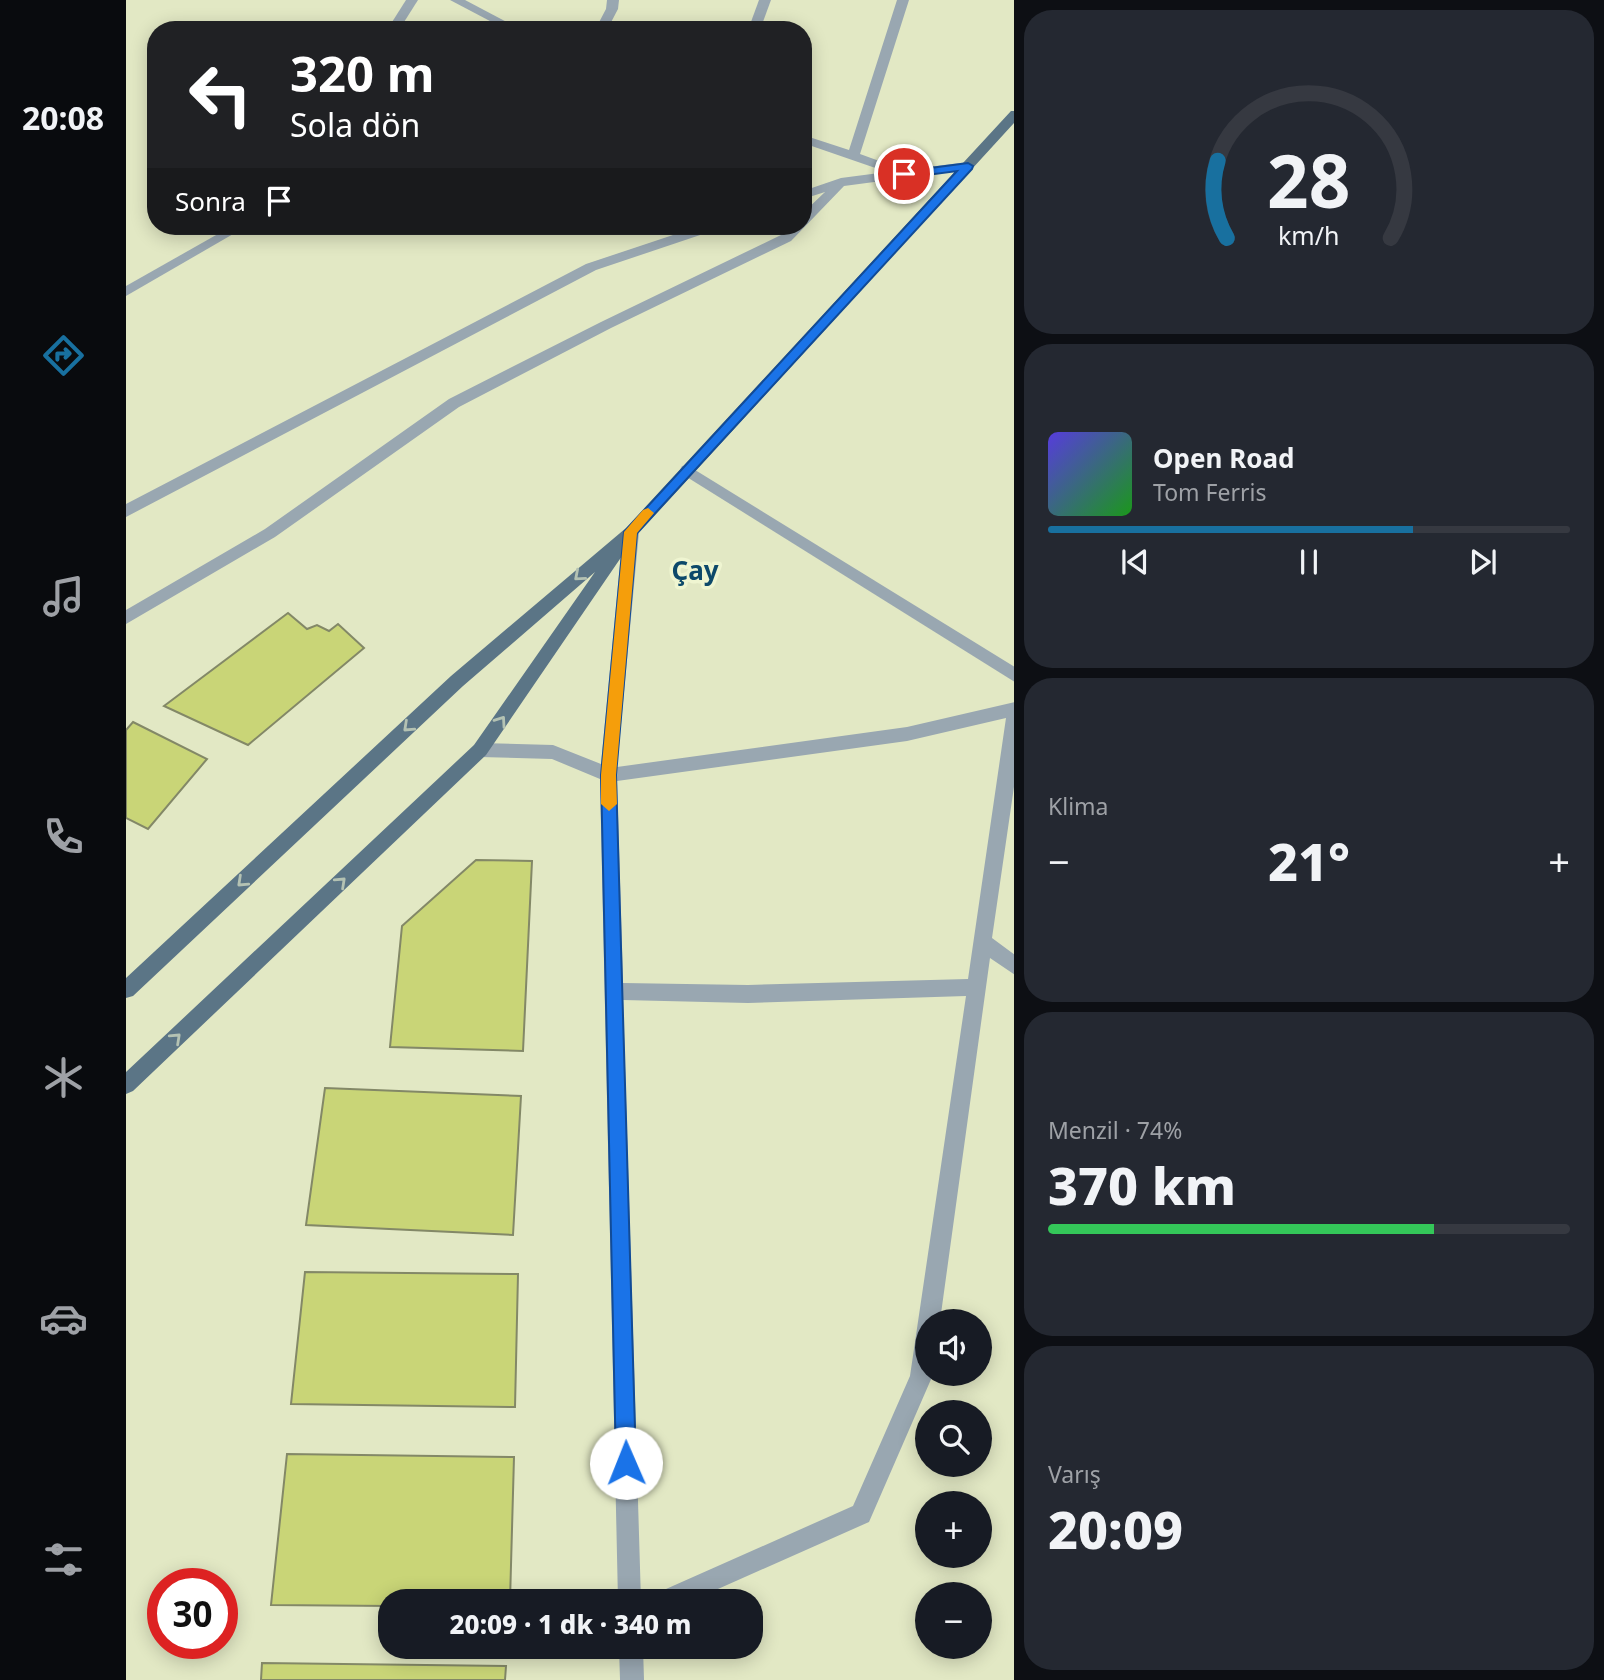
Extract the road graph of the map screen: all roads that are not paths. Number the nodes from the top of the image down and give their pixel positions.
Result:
1 (412, 0) edge
2 (456, 0) edge
3 (613, 0) edge
4 (765, 0) edge
5 (904, 0) edge
6 (399, 21) edge
7 (498, 21) edge
8 (606, 21) edge
9 (757, 21) edge
10 (1014, 114) edge
11 (812, 142) edge
12 (853, 156) junction
13 (968, 166) junction
14 (904, 174) junction
15 (841, 182) junction
16 (812, 192) edge
17 (812, 212) edge
18 (225, 235) edge
19 (686, 235) edge
20 (789, 235) edge
21 (126, 292) edge
22 (687, 470) junction
23 (126, 511) edge
24 (631, 532) junction
25 (126, 618) edge
26 (1014, 676) edge
27 (1014, 709) edge
28 (1014, 715) edge
29 (480, 750) junction
30 (608, 775) junction
31 (982, 941) junction
32 (1014, 967) edge
33 (976, 988) junction
34 (126, 990) edge
35 (614, 991) junction
36 (126, 1085) edge
37 (931, 1309) edge
38 (916, 1386) edge
39 (629, 1589) edge
40 (692, 1589) edge
41 (631, 1659) edge
42 (632, 1680) edge

1 - 6 street
2 - 7 street
3 - 8 street
4 - 9 street
5 - 12 street
10 - 13 main road
11 - 12 street
12 - 14 street
13 - 14 street
13 - 22 main road
14 - 15 street
15 - 16 street
15 - 17 street
18 - 21 street
19 - 23 street
20 - 25 street
22 - 24 main road
22 - 26 street
29 -> 24 main road
24 - 30 street
24 -> 34 main road
27 - 30 street
28 - 31 street
29 - 30 street
36 -> 29 main road
30 - 35 street
31 - 32 street
31 - 33 street
33 - 35 street
33 - 37 street
35 - 39 street
38 - 40 street
41 - 42 street

